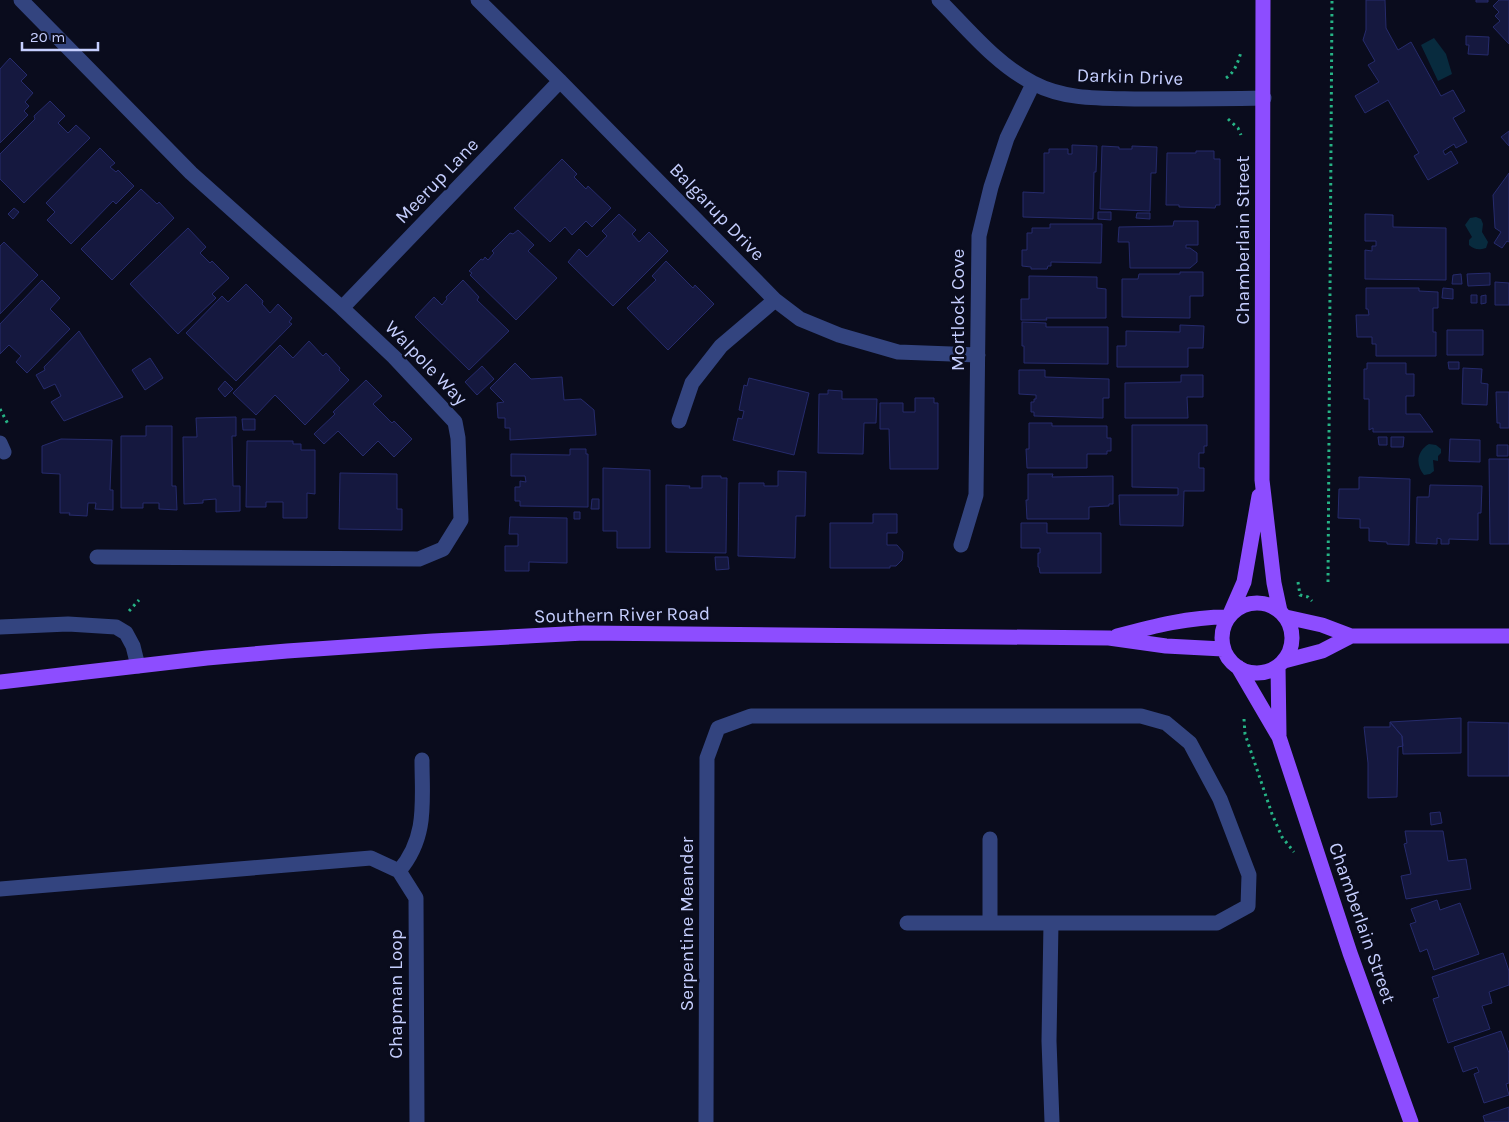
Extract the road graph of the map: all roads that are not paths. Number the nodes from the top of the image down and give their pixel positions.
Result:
1 (21, 0) edge
2 (478, 0) edge
3 (939, 0) edge
4 (1263, 0) edge
5 (560, 81) junction
6 (1034, 84) junction
7 (1264, 98) junction
8 (775, 300) junction
9 (342, 308) junction
10 (978, 355) junction
11 (679, 420) dead end
12 (1262, 480) junction
13 (961, 544) dead end
14 (97, 557) dead end
15 (1283, 614) junction
16 (1228, 616) junction
17 (0, 627) edge
18 (1351, 636) junction
19 (1509, 636) edge
20 (1109, 638) junction
21 (1223, 649) junction
22 (1281, 663) junction
23 (138, 666) junction
24 (1238, 667) junction
25 (0, 682) edge
26 (1279, 736) junction
27 (422, 760) dead end
28 (990, 839) dead end
29 (399, 871) junction
30 (0, 888) edge
31 (907, 923) dead end
32 (990, 923) junction
33 (1051, 923) junction
34 (417, 1122) edge
35 (706, 1122) edge
36 (1052, 1122) edge
37 (1411, 1122) edge

1 - 9 street, Walpole Way
2 - 5 street, Balgarup Drive
3 - 6 street, Darkin Drive
4 - 7 main road, Chamberlain Street
5 - 8 street, Balgarup Drive
5 - 9 street, Meerup Lane
6 - 7 street, Darkin Drive
6 - 10 street, Mortlock Cove
7 - 12 main road, Chamberlain Street
8 - 10 street, Balgarup Drive
8 - 11 street
9 - 14 street, Walpole Way
10 - 13 street, Mortlock Cove
12 - 15 main road, Chamberlain Street
12 - 16 main road, Chamberlain Street
15 - 16 main road
15 - 18 main road
15 - 22 main road
16 - 20 main road, Southern River Road
16 - 21 main road
17 - 23 street
18 - 19 main road
18 - 22 main road
20 - 21 main road, Southern River Road
20 - 23 main road, Southern River Road
21 - 24 main road
22 - 24 main road
22 - 26 main road, Chamberlain Street
23 - 25 main road, Southern River Road
24 - 26 main road, Chamberlain Street
26 - 37 main road, Chamberlain Street
27 - 29 street
28 - 32 street
29 - 30 street
29 - 34 street, Chapman Loop
31 - 32 street
32 - 33 street
33 - 35 street, Serpentine Meander
33 - 36 street

